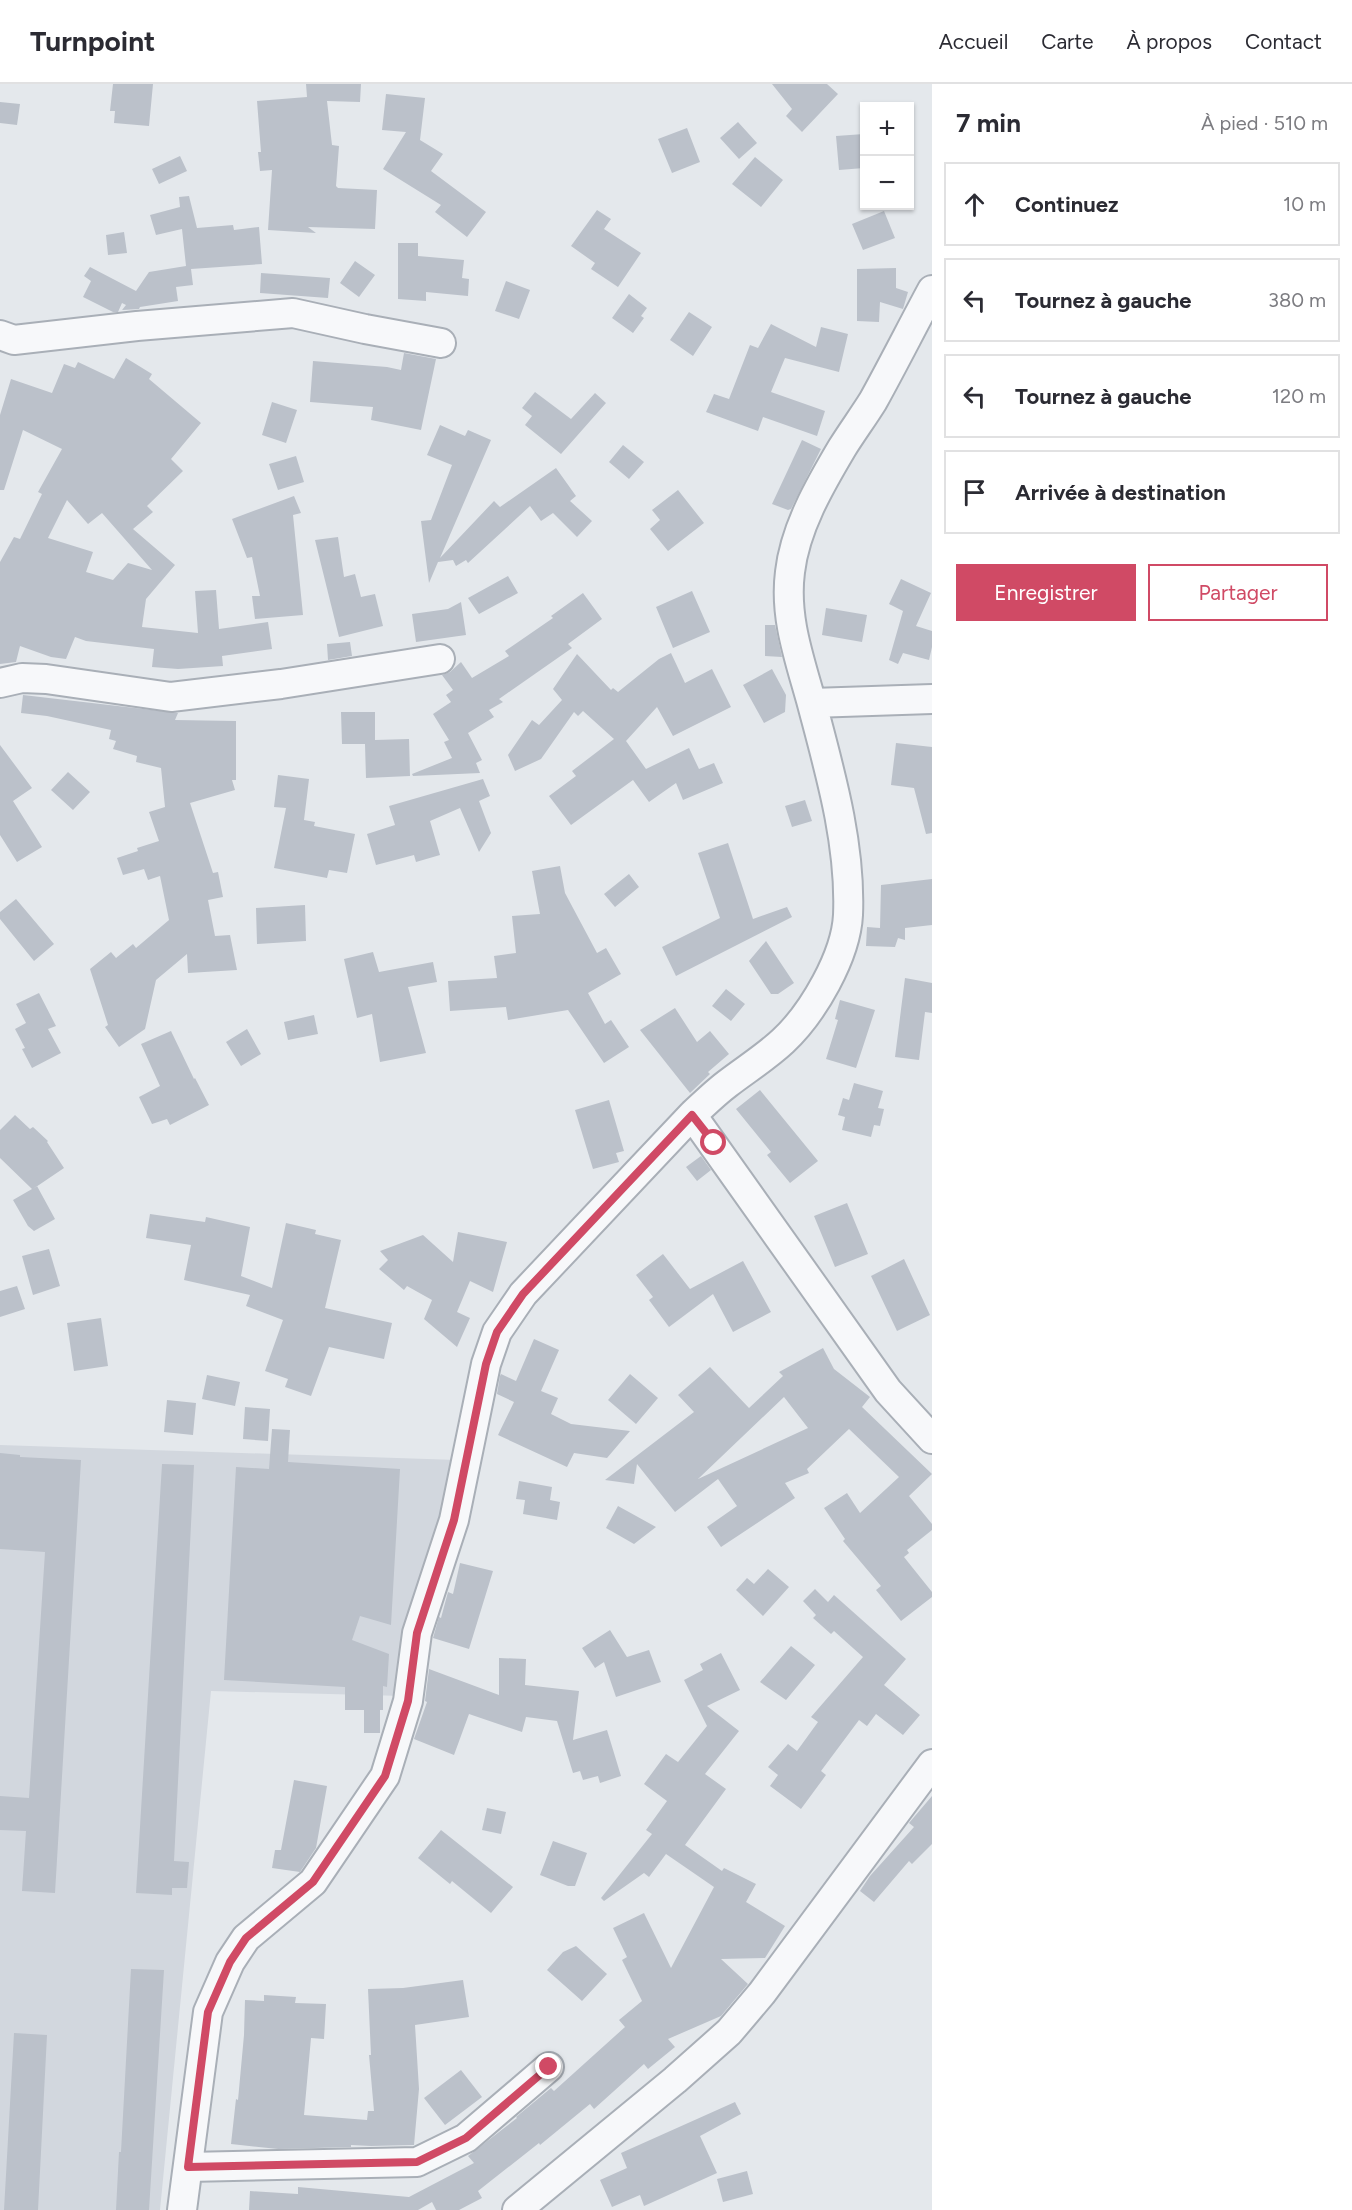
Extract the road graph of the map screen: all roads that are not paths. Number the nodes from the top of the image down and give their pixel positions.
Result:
1 (932, 290) edge
2 (0, 335) edge
3 (441, 343) dead end
4 (440, 659) dead end
5 (0, 683) edge
6 (932, 699) edge
7 (812, 703) junction
8 (692, 1115) junction
9 (932, 1438) edge
10 (932, 1764) edge
11 (549, 2067) dead end
12 (188, 2167) junction
13 (182, 2210) edge
14 (517, 2210) edge

1 - 7 street
2 - 3 street
4 - 5 street
6 - 7 street
7 - 8 street
8 - 9 street
8 - 12 street
10 - 14 street
11 - 12 street
12 - 13 street

